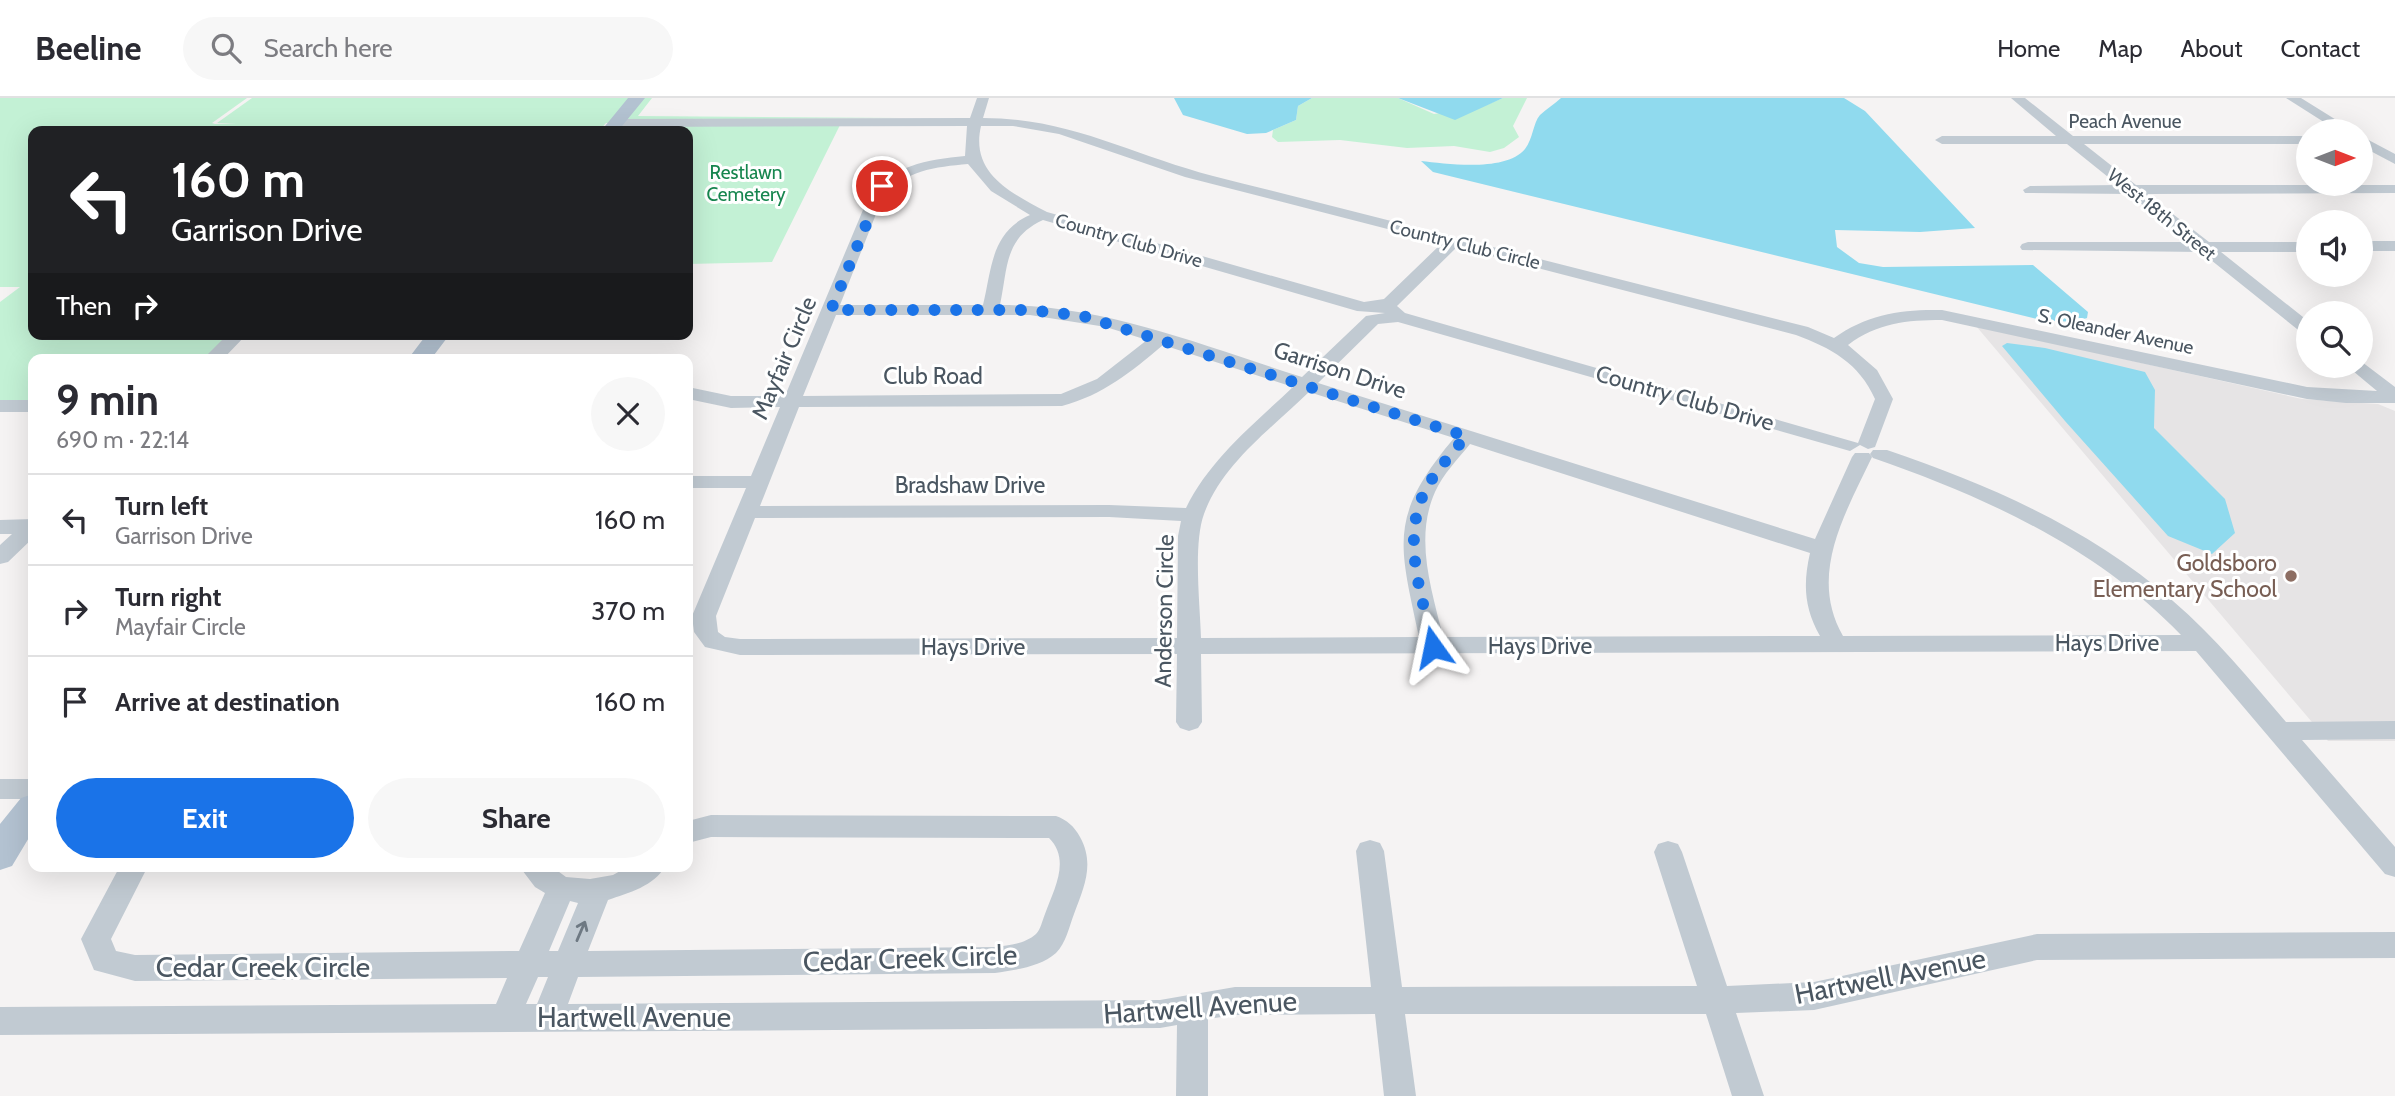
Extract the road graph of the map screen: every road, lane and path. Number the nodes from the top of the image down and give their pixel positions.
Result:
1 (637, 98) edge
2 (983, 98) edge
3 (2017, 98) edge
4 (2292, 98) edge
5 (2327, 119) edge
6 (976, 123) junction
7 (613, 126) edge
8 (693, 126) edge
9 (1942, 140) dead end
10 (2070, 140) junction
11 (2296, 140) edge
12 (2373, 147) edge
13 (974, 159) junction
14 (2395, 160) edge
15 (2395, 189) edge
16 (2030, 190) dead end
17 (2132, 190) junction
18 (1042, 215) junction
19 (1454, 242) junction
20 (2373, 246) edge
21 (2395, 246) edge
22 (2028, 247) dead end
23 (2203, 247) junction
24 (2296, 247) edge
25 (2373, 250) edge
26 (2395, 262) edge
27 (831, 310) junction
28 (990, 310) junction
29 (1381, 312) junction
30 (2296, 320) edge
31 (1160, 338) junction
32 (232, 340) edge
33 (434, 340) edge
34 (1836, 345) junction
35 (217, 354) edge
36 (423, 354) edge
37 (2372, 378) edge
38 (1306, 385) junction
39 (693, 394) edge
40 (2395, 396) edge
41 (793, 401) junction
42 (28, 406) edge
43 (0, 407) edge
44 (1466, 436) junction
45 (1865, 450) junction
46 (693, 482) edge
47 (759, 482) junction
48 (747, 512) junction
49 (1193, 515) junction
50 (0, 527) edge
51 (28, 527) edge
52 (28, 532) edge
53 (1822, 549) junction
54 (0, 557) edge
55 (710, 639) joint
56 (2203, 643) junction
57 (1837, 645) junction
58 (1188, 647) junction
59 (1433, 647) junction
60 (1189, 722) dead end
61 (2279, 730) junction
62 (2395, 730) edge
63 (0, 789) edge
64 (28, 789) edge
65 (28, 813) edge
66 (693, 831) edge
67 (28, 842) edge
68 (2385, 842) edge
69 (1370, 851) dead end
70 (1668, 852) dead end
71 (0, 856) edge
72 (0, 866) edge
73 (2395, 866) edge
74 (131, 872) edge
75 (538, 872) edge
76 (644, 872) edge
77 (561, 889) junction
78 (598, 889) junction
79 (2395, 945) edge
80 (528, 963) junction
81 (567, 963) junction
82 (1389, 1000) junction
83 (1718, 1000) junction
84 (1193, 1008) junction
85 (547, 1017) junction
86 (505, 1018) junction
87 (0, 1021) edge
88 (1192, 1096) edge
89 (1400, 1096) edge
90 (1748, 1096) edge

1 - 7 main road
2 - 6 street
3 - 10 street, West 18th Street
4 - 5 street
6 - 8 street, Country Club Circle
6 - 13 street
6 - 19 street, Country Club Circle
9 - 10 street, Peach Avenue
10 - 11 street, Peach Avenue
10 - 17 street, West 18th Street
12 - 14 street
13 - 18 street, Country Club Drive
13 - 27 street, Mayfair Circle
15 - 17 street
16 - 17 street
17 - 23 street, West 18th Street
18 - 28 street
18 - 29 street, Country Club Drive
19 - 29 street, Anderson Circle
19 - 34 street, Country Club Circle
20 - 21 street
22 - 23 street
23 - 24 street
23 - 30 street, West 18th Street
25 - 26 street
27 - 28 street, Garrison Drive
27 - 41 street, Mayfair Circle
28 - 31 street, Garrison Drive
29 - 38 street, Anderson Circle
29 - 45 street, Country Club Drive
31 - 38 street, Garrison Drive
31 - 41 street, Club Road
32 - 35 street
33 - 36 main road
34 - 40 street, S. Oleander Avenue
34 - 45 street, Country Club Circle
37 - 40 street
38 - 44 street, Garrison Drive
38 - 49 street, Anderson Circle
39 - 41 street, Club Road
41 - 47 street, Mayfair Circle
42 - 43 street
44 - 53 street, Garrison Drive
44 - 59 street
45 - 53 street, Country Club Circle
45 - 56 street, Country Club Drive
46 - 47 street
47 - 48 street, Mayfair Circle
48 - 49 street, Bradshaw Drive
48 - 55 street, Mayfair Circle
49 - 58 street, Anderson Circle
50 - 51 street
52 - 54 street
53 - 57 street, Country Club Circle
55 - 58 street, Hays Drive
56 - 57 street, Hays Drive
56 - 61 street, Country Club Drive
57 - 59 street, Hays Drive
58 - 59 street, Hays Drive
58 - 60 street, Anderson Circle
61 - 62 street
61 - 68 street, Country Club Drive
63 - 64 street
65 - 71 main road
66 - 81 street, Cedar Creek Circle
67 - 72 main road
68 - 73 street, Country Club Drive
69 - 82 street
70 - 83 street
74 - 80 street, Cedar Creek Circle
75 - 77 street
76 - 78 street
77 - 78 street
77 - 80 street
81 -> 78 street
79 - 83 street, Hartwell Avenue
80 - 81 street, Cedar Creek Circle
80 - 86 street
81 - 85 street
82 - 83 street, Hartwell Avenue
82 - 84 street, Hartwell Avenue
82 - 89 street
83 - 90 street
84 - 85 street, Hartwell Avenue
84 - 88 street
85 - 86 street, Hartwell Avenue
86 - 87 street, Hartwell Avenue

